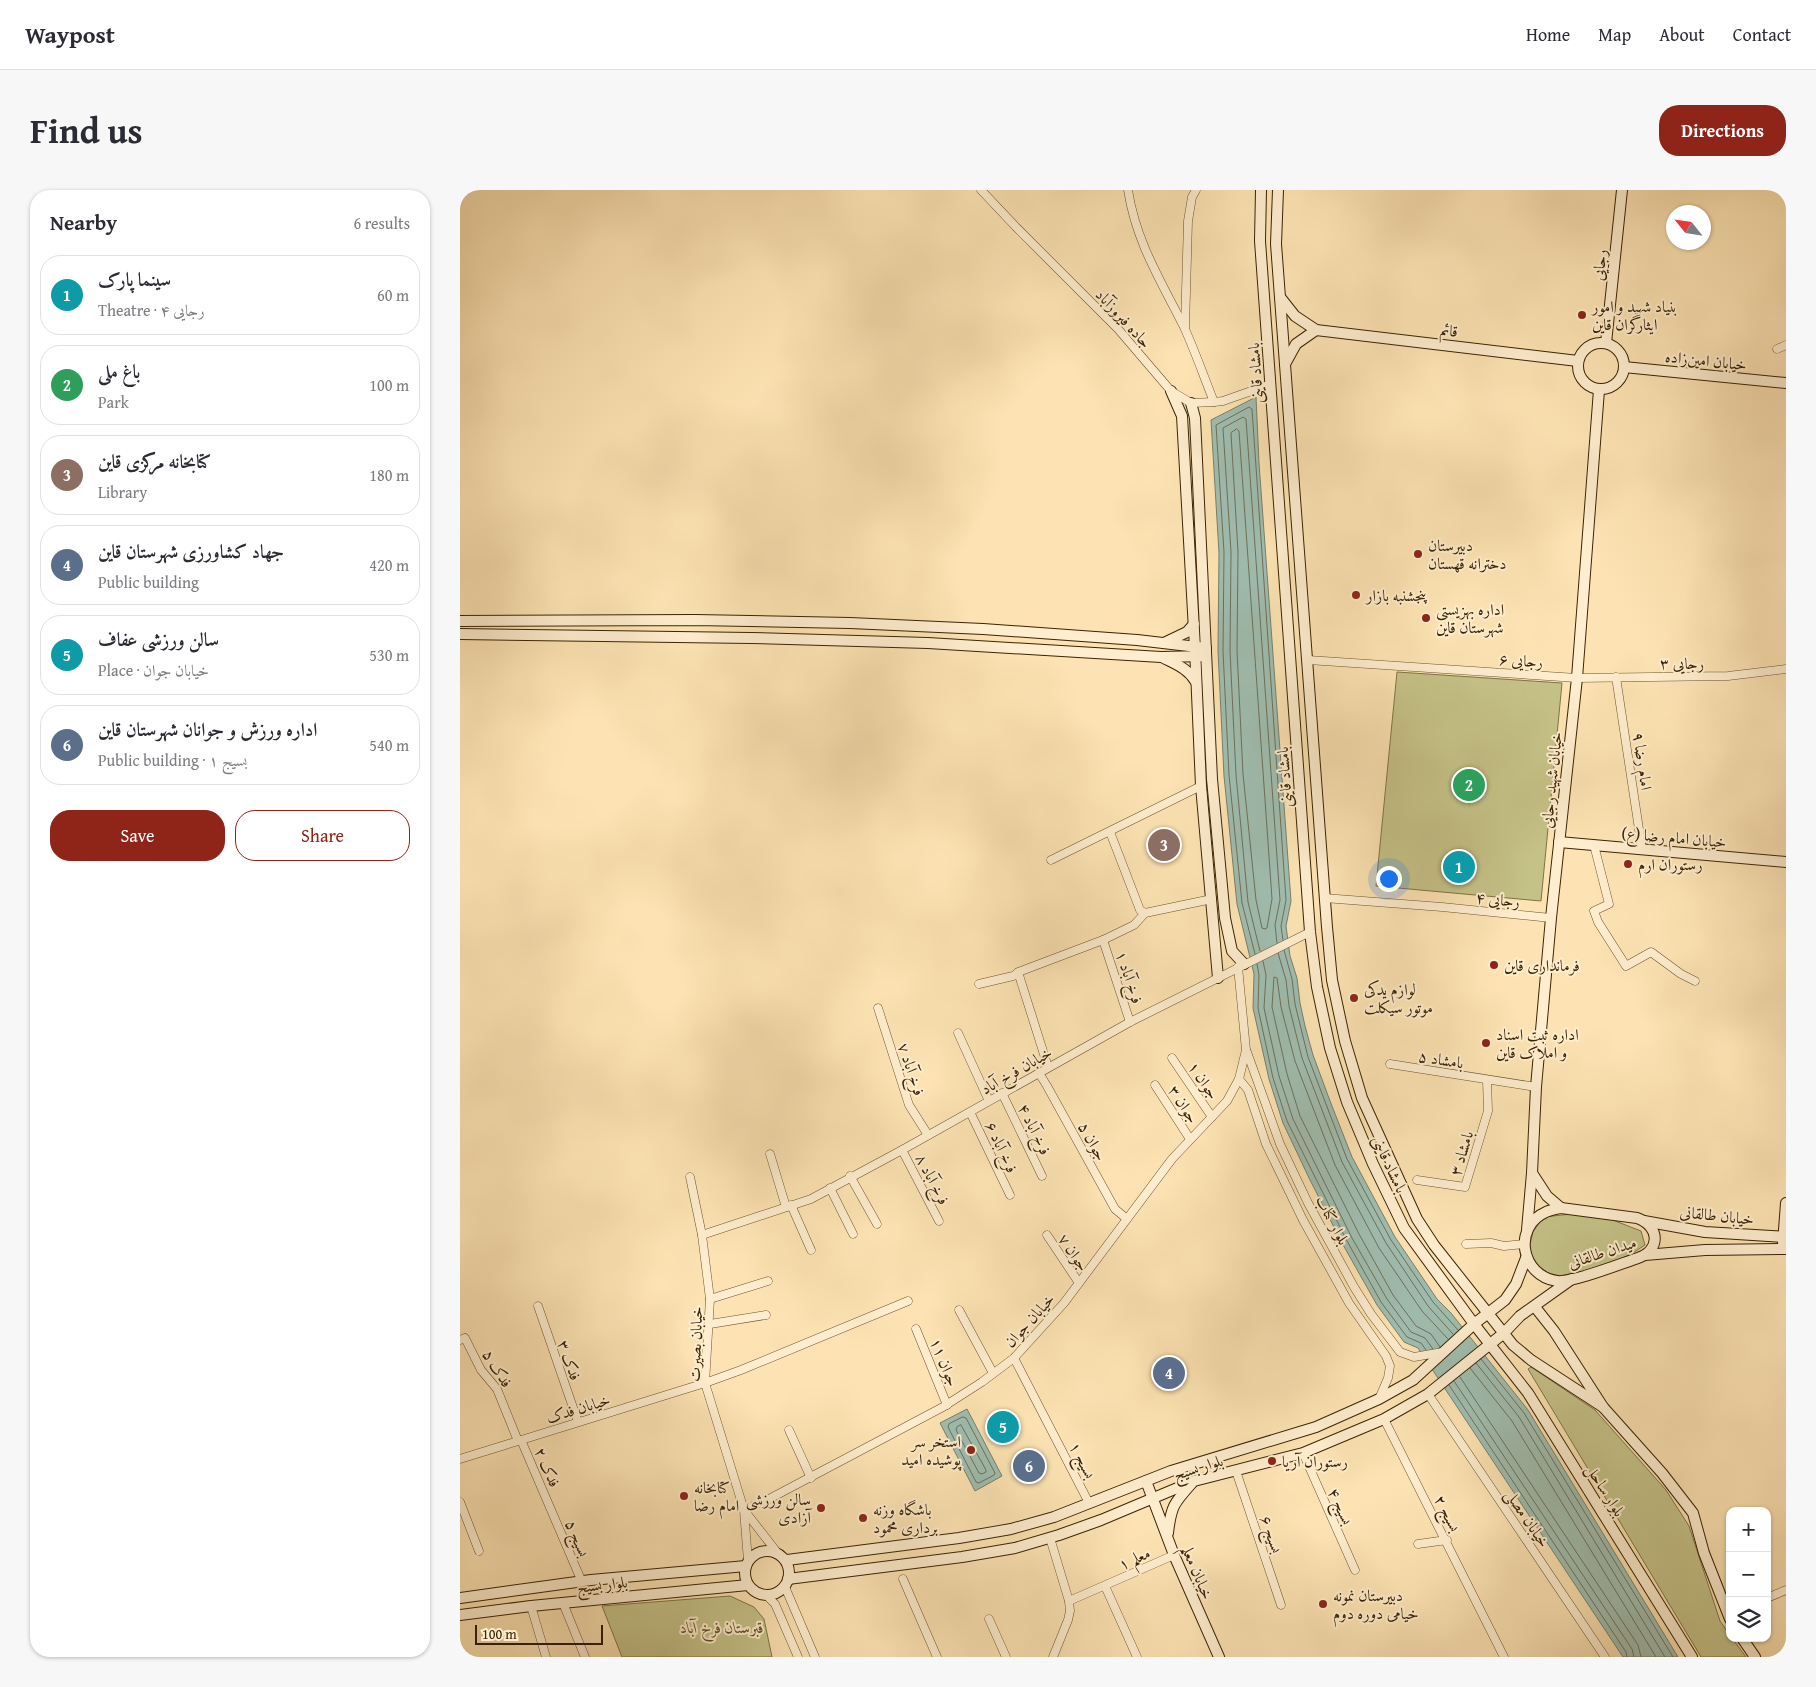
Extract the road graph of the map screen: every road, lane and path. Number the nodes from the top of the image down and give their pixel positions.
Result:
1 (981, 190) edge
2 (1128, 190) edge
3 (1196, 190) edge
4 (1261, 190) edge
5 (1278, 190) edge
6 (1622, 190) edge
7 (1280, 297) junction
8 (1184, 329) junction
9 (1316, 330) junction
10 (1606, 343) junction
11 (1786, 345) edge
12 (1777, 349) dead end
13 (1578, 361) junction
14 (1285, 364) junction
15 (1624, 367) junction
16 (1786, 383) edge
17 (1271, 384) junction
18 (1599, 390) junction
19 (1171, 391) junction
20 (1214, 402) junction
21 (1191, 403) junction
22 (1300, 566) junction
23 (1284, 568) junction
24 (460, 621) edge
25 (1194, 624) junction
26 (460, 634) edge
27 (1164, 643) junction
28 (1201, 652) junction
29 (1161, 657) junction
30 (1308, 660) junction
31 (1786, 670) edge
32 (1616, 677) junction
33 (1578, 678) junction
34 (1196, 683) junction
35 (1200, 786) junction
36 (1110, 832) junction
37 (1559, 842) junction
38 (1594, 845) junction
39 (1642, 849) junction
40 (1051, 860) dead end
41 (1786, 862) edge
42 (1324, 898) junction
43 (1212, 899) junction
44 (1145, 913) junction
45 (1551, 918) junction
46 (1310, 932) junction
47 (1104, 940) junction
48 (1241, 966) junction
49 (1018, 972) junction
50 (1218, 978) junction
51 (1695, 981) dead end
52 (979, 984) dead end
53 (878, 1008) dead end
54 (1130, 1022) junction
55 (958, 1033) dead end
56 (1246, 1050) junction
57 (1172, 1058) dead end
58 (1390, 1064) dead end
59 (1048, 1067) junction
60 (1039, 1073) junction
61 (1239, 1079) junction
62 (1487, 1080) junction
63 (1155, 1085) dead end
64 (1536, 1087) junction
65 (1002, 1094) junction
66 (989, 1101) junction
67 (970, 1112) junction
68 (1212, 1117) junction
69 (928, 1136) junction
70 (1190, 1139) junction
71 (902, 1150) junction
72 (770, 1154) dead end
73 (1532, 1173) junction
74 (850, 1176) junction
75 (1042, 1176) dead end
76 (690, 1177) dead end
77 (1417, 1180) dead end
78 (830, 1188) junction
79 (1010, 1195) dead end
80 (1786, 1203) edge
81 (789, 1206) junction
82 (1561, 1208) junction
83 (1127, 1219) junction
84 (1644, 1220) junction
85 (939, 1221) dead end
86 (877, 1224) dead end
87 (1527, 1230) junction
88 (853, 1234) dead end
89 (702, 1235) junction
90 (1047, 1236) dead end
91 (1784, 1237) edge
92 (1466, 1244) dead end
93 (1524, 1244) junction
94 (1434, 1245) junction
95 (1785, 1249) edge
96 (810, 1250) dead end
97 (1421, 1253) junction
98 (1645, 1256) junction
99 (1526, 1258) junction
100 (1572, 1279) junction
101 (768, 1281) dead end
102 (1079, 1283) junction
103 (710, 1298) junction
104 (908, 1301) dead end
105 (538, 1306) dead end
106 (1535, 1307) junction
107 (959, 1310) dead end
108 (1488, 1313) junction
109 (766, 1315) dead end
110 (710, 1324) junction
111 (1474, 1324) junction
112 (916, 1329) dead end
113 (1504, 1333) junction
114 (463, 1339) edge
115 (1490, 1343) junction
116 (1392, 1344) junction
117 (1382, 1350) junction
118 (1442, 1352) junction
119 (1014, 1358) junction
120 (993, 1373) junction
121 (705, 1383) junction
122 (1428, 1394) junction
123 (1379, 1399) junction
124 (947, 1405) junction
125 (1604, 1407) junction
126 (1384, 1419) junction
127 (578, 1422) junction
128 (789, 1430) dead end
129 (520, 1441) junction
130 (1303, 1452) junction
131 (460, 1459) edge
132 (1236, 1471) junction
133 (811, 1478) junction
134 (1146, 1481) junction
135 (1194, 1481) junction
136 (1152, 1498) junction
137 (460, 1502) edge
138 (1089, 1503) junction
139 (549, 1505) joint
140 (744, 1510) junction
141 (1167, 1537) junction
142 (1050, 1538) junction
143 (1447, 1540) junction
144 (1418, 1544) dead end
145 (479, 1551) dead end
146 (776, 1551) junction
147 (1174, 1555) junction
148 (787, 1560) junction
149 (747, 1564) junction
150 (1355, 1570) dead end
151 (903, 1579) dead end
152 (582, 1582) junction
153 (786, 1583) junction
154 (748, 1585) junction
155 (1105, 1586) junction
156 (1786, 1590) edge
157 (765, 1594) junction
158 (1769, 1597) edge
159 (460, 1598) edge
160 (1069, 1601) junction
161 (562, 1603) junction
162 (1281, 1605) dead end
163 (531, 1606) junction
164 (1726, 1608) edge
165 (460, 1615) edge
166 (989, 1619) dead end
167 (1745, 1642) edge
168 (546, 1657) edge
169 (585, 1657) edge
170 (798, 1657) edge
171 (815, 1657) edge
172 (937, 1657) edge
173 (1006, 1657) edge
174 (1053, 1657) edge
175 (1137, 1657) edge
176 (1219, 1657) edge
177 (1504, 1657) edge
178 (1605, 1657) edge
179 (1692, 1657) edge
180 (1755, 1657) edge

1 - 19 street, جاده فیروزآباد
2 - 8 street
3 - 8 street
4 - 17 main road, بامشاد قاینی
5 - 7 main road, بامشاد قاینی
6 - 10 main road, رجایی
7 - 9 main road, قائم
7 - 14 main road, بامشاد قاینی
8 - 20 street
9 - 13 main road, قائم
9 - 14 main road
10 - 13 main road
10 - 15 main road
11 - 12 street
13 - 18 main road
14 - 22 main road, بامشاد قاینی
15 - 16 main road, خیابان امین‌زاده
15 - 18 main road
17 - 20 street
17 - 23 main road, بامشاد قاینی
18 - 33 main road, خیابان شهید رجایی
19 - 21 street, جاده فیروزآباد
19 - 25 main road
20 - 21 street
21 - 28 main road
22 - 23 main road
22 - 30 main road, بامشاد قاینی
23 - 46 main road, بامشاد قاینی
24 - 27 main road
25 - 27 main road
25 - 28 main road
26 - 29 main road
27 - 28 main road
28 - 29 main road
28 - 34 main road
28 - 48 main road
29 - 34 main road
30 - 33 street, رجایی ۶
30 - 42 main road, بامشاد قاینی
31 - 32 street, رجایی ۳
32 - 33 street, رجایی ۳
32 - 39 street, امام رضا ۹
33 - 37 main road, خیابان شهید رجایی
34 - 35 main road
35 - 36 street
35 - 43 main road
36 - 40 street
36 - 44 street
37 - 38 main road, خیابان امام رضا (ع)
37 - 45 main road, خیابان شهید رجایی
38 - 39 main road, خیابان امام رضا (ع)
38 - 51 street
39 - 41 main road, خیابان امام رضا (ع)
42 - 45 street, رجایی ۴
42 - 94 main road, بامشاد قاینی
43 - 44 street
43 - 50 main road
44 - 47 street
45 - 64 main road, خیابان شهید رجایی
46 - 48 street, خیابان فرخ آباد
46 - 97 main road, بامشاد قاینی
47 - 49 street
47 - 54 street, فرخ آباد ۱
48 - 50 street, خیابان فرخ آباد
48 - 56 street
49 - 52 street
49 - 59 street
50 - 54 street, خیابان فرخ آباد
53 - 69 street, فرخ آباد ۷
54 - 59 street, خیابان فرخ آباد
55 - 66 street
56 - 61 street, خیابان جوان
56 - 116 street, بلوار کتاب
57 - 68 street, جوان ۱
58 - 62 street, بامشاد ۵
59 - 60 street, خیابان فرخ آباد
60 - 65 street, خیابان فرخ آباد
60 - 83 street, جوان ۵
61 - 68 street, خیابان جوان
61 - 117 street, بلوار کتاب
62 - 64 street, بامشاد ۵
62 - 77 street, بامشاد ۳
63 - 70 street, جوان ۳
64 - 73 main road, خیابان شهید رجایی
65 - 66 street, خیابان فرخ آباد
65 - 75 street, فرخ آباد ۴
66 - 67 street, خیابان فرخ آباد
67 - 69 street, خیابان فرخ آباد
67 - 79 street, فرخ آباد ۶
68 - 70 street, خیابان جوان
69 - 71 street, خیابان فرخ آباد
70 - 83 street, خیابان جوان
71 - 74 street, خیابان فرخ آباد
71 - 85 street, فرخ آباد ۸
72 - 81 street
73 - 82 main road
73 - 87 main road, خیابان شهید رجایی
74 - 78 street, خیابان فرخ آباد
74 - 86 street
76 - 89 street, خیابان بصیرت
78 - 81 street, خیابان فرخ آباد
78 - 88 street
80 - 91 main road
81 - 89 street, خیابان فرخ آباد
81 - 96 street
82 - 84 main road, میدان طالقانی
82 - 87 main road, میدان طالقانی
83 - 102 street, خیابان جوان
84 - 91 main road, خیابان طالقانی
84 - 98 main road, میدان طالقانی
87 - 93 main road
89 - 103 street, خیابان بصیرت
90 - 102 street, جوان ۷
91 - 95 main road
92 - 93 street
93 - 99 main road
94 - 97 main road
94 - 108 main road, بامشاد قاینی
95 - 98 main road, خیابان طالقانی
97 - 111 main road, بامشاد قاینی
98 - 100 main road, میدان طالقانی
99 - 100 main road, میدان طالقانی
99 - 108 main road, بلوار بسیج
100 - 106 main road, بلوار بسیج
101 - 103 street
102 - 119 street, خیابان جوان
103 - 110 street, خیابان بصیرت
104 - 121 street, خیابان فدک
105 - 127 street, فدک ۳
106 - 113 main road, بلوار بسیج
106 - 125 main road
107 - 120 street
108 - 111 main road, بلوار بسیج
108 - 113 main road, بامشاد قاینی
109 - 110 street
110 - 121 street, خیابان بصیرت
111 - 115 main road, بلوار ساحل
111 - 118 main road, بلوار بسیج
112 - 124 street, جوان ۱۱
113 - 115 main road, بلوار بسیج
113 - 125 main road
114 - 129 street, فدک ۵
115 - 122 main road, بلوار بسیج
115 - 179 main road, بلوار ساحل
116 - 117 street
116 - 118 street, بلوار کتاب
117 - 123 street, بلوار کتاب
118 - 123 main road, بلوار بسیج
119 - 120 street, خیابان جوان
119 - 138 street, بسیج ۱
120 - 124 street, خیابان جوان
121 - 127 street, خیابان فدک
121 - 140 street, خیابان بصیرت
122 - 126 main road, بلوار بسیج
122 - 178 street, خیابان مصلی
123 - 134 main road, بلوار بسیج
124 - 133 street, خیابان جوان
125 - 164 main road
126 - 130 main road, بلوار بسیج
126 - 143 street, بسیج ۲
127 - 129 street, خیابان فدک
128 - 133 street
129 - 131 street, خیابان فدک
129 - 139 street, فدک ۲
130 - 132 main road, بلوار بسیج
130 - 150 street, بسیج ۴
132 - 135 main road, بلوار بسیج
132 - 162 street, بسیج ۶
133 - 140 street, خیابان جوان
134 - 136 main road, خیابان معلم
134 - 138 main road, بلوار بسیج
135 - 136 main road, بلوار بسیج
135 - 141 main road
136 - 141 main road, خیابان معلم
136 - 142 main road, بلوار بسیج
137 - 145 street
138 - 148 main road, بلوار بسیج
139 - 152 street, بسیج ۵
140 - 146 street
140 - 149 street
141 - 147 main road, خیابان معلم
142 - 153 main road, بلوار بسیج
142 - 160 street
143 - 144 street
143 - 177 street, بسیج ۲
146 - 148 main road
146 - 149 main road
147 - 155 street, معلم ۱
147 - 176 main road, خیابان معلم
148 - 153 main road
149 - 152 main road, بلوار بسیج
149 - 154 main road
151 - 172 street
152 - 159 main road, بلوار بسیج
153 - 157 main road
153 - 171 street
154 - 157 main road
154 - 161 main road, بلوار بسیج
155 - 160 street, معلم ۱
155 - 175 street
156 - 158 street
157 - 170 street
160 - 174 street
161 - 163 main road, بلوار بسیج
161 - 169 street
163 - 165 main road, بلوار بسیج
163 - 168 street
166 - 173 street
167 - 180 main road

